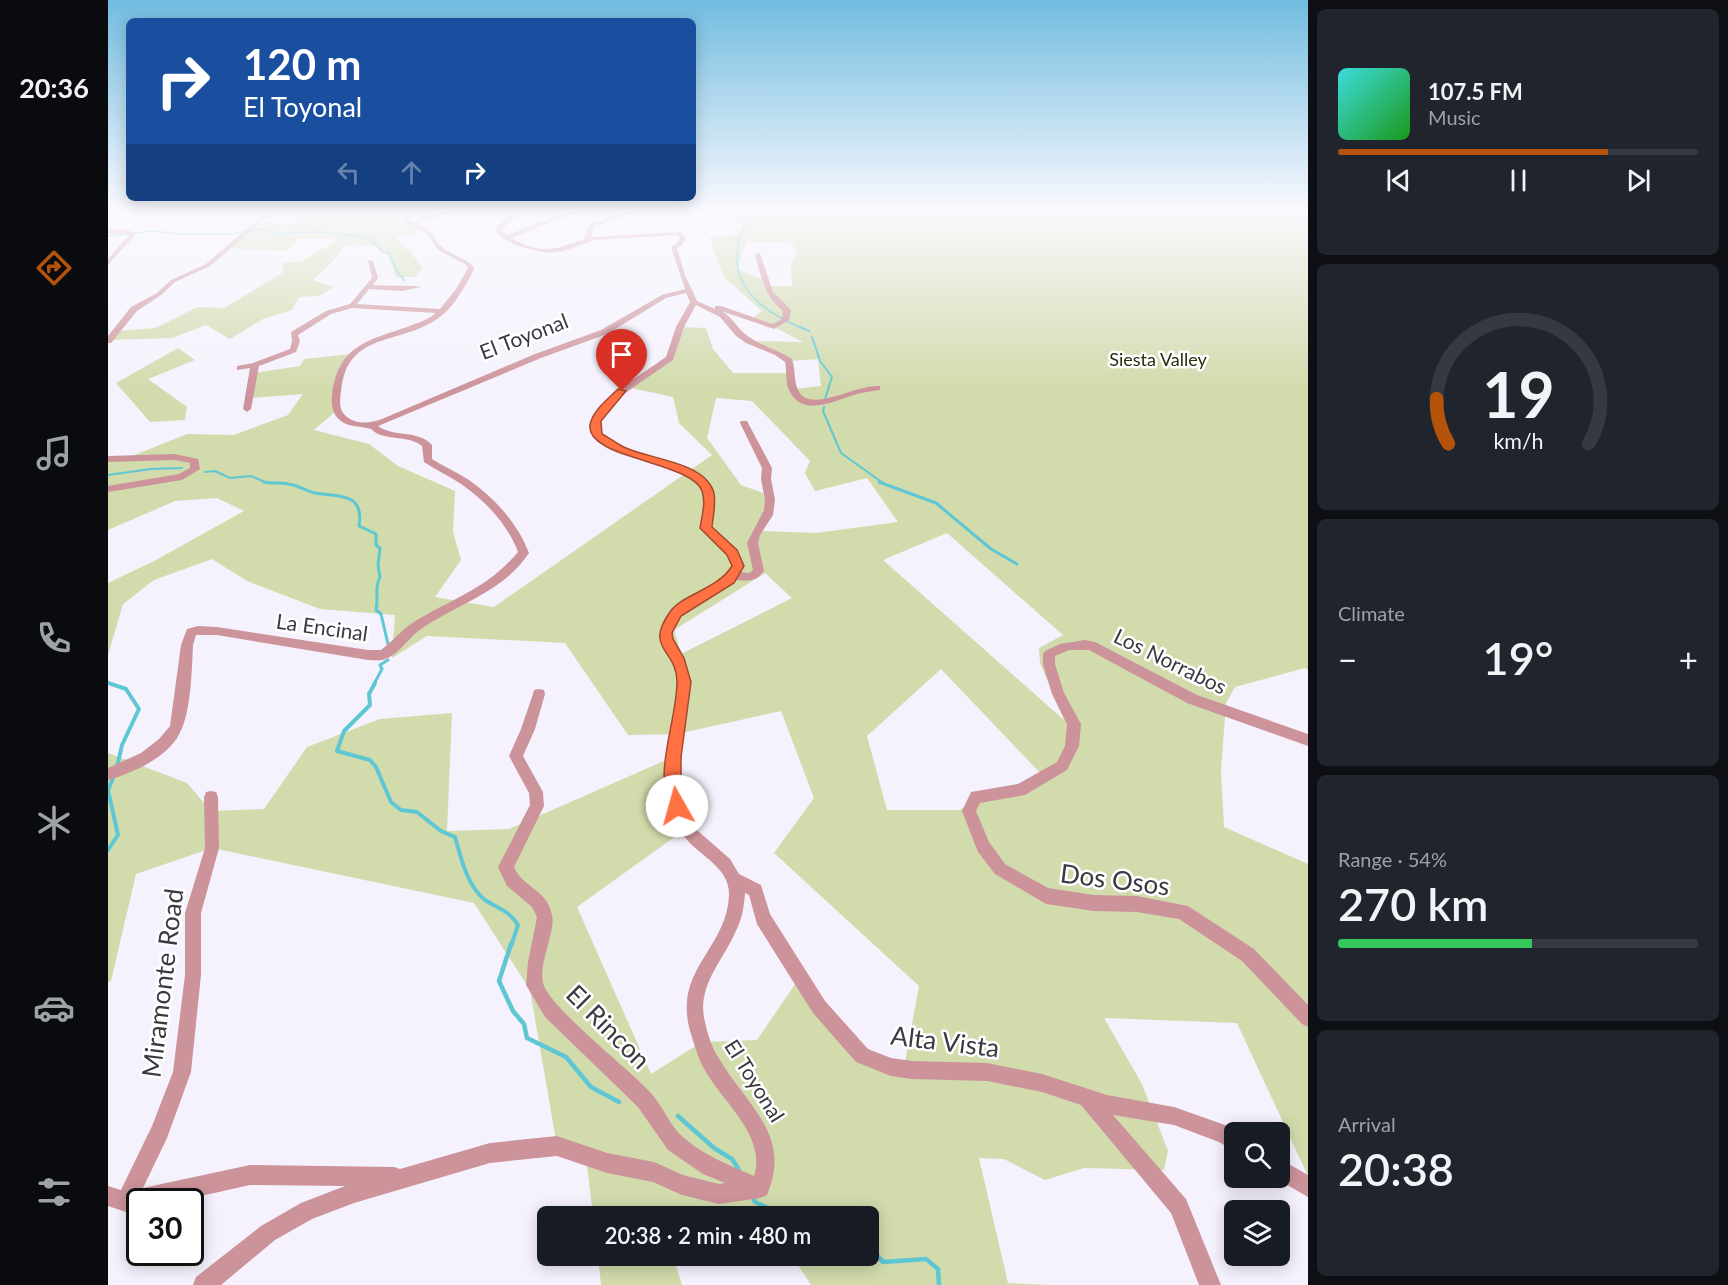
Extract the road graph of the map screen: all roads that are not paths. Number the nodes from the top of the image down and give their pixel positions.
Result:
1 (196, 269) edge
2 (372, 269) edge
3 (470, 269) edge
4 (680, 269) edge
5 (762, 269) edge
6 (368, 287) junction
7 (417, 287) dead end
8 (692, 296) junction
9 (352, 306) junction
10 (441, 311) junction
11 (108, 341) edge
12 (255, 365) junction
13 (240, 368) dead end
14 (877, 388) dead end
15 (247, 409) dead end
16 (744, 423) dead end
17 (371, 425) junction
18 (108, 459) edge
19 (108, 489) edge
20 (733, 576) junction
21 (1049, 654) joint
22 (539, 694) dead end
23 (1308, 740) edge
24 (108, 774) edge
25 (211, 798) dead end
26 (736, 880) junction
27 (1308, 1018) edge
28 (1087, 1098) junction
29 (1224, 1135) edge
30 (1290, 1175) edge
31 (404, 1177) junction
32 (1308, 1187) edge
33 (760, 1188) junction
34 (117, 1199) edge
35 (204, 1285) edge
36 (1210, 1285) edge

1 - 11 street
2 - 6 street
3 - 10 street
4 - 8 street
5 - 8 street
6 - 7 street
6 - 9 street
8 - 14 street
8 - 17 street, El Toyonal
8 - 20 street
9 - 10 street
9 - 12 street
10 - 17 street
12 - 13 street
12 - 15 street
16 - 20 street
17 - 24 street, La Encinal
18 - 19 street
20 - 26 street
21 - 23 street, Los Norrabos
21 - 27 street, Dos Osos
22 - 33 street, El Rincon
25 - 34 street, Miramonte Road
26 - 28 street, Alta Vista
26 - 33 street, El Toyonal
28 - 29 street, Alta Vista
28 - 36 street
30 - 32 street
31 - 33 street
31 - 34 street
31 - 35 street

